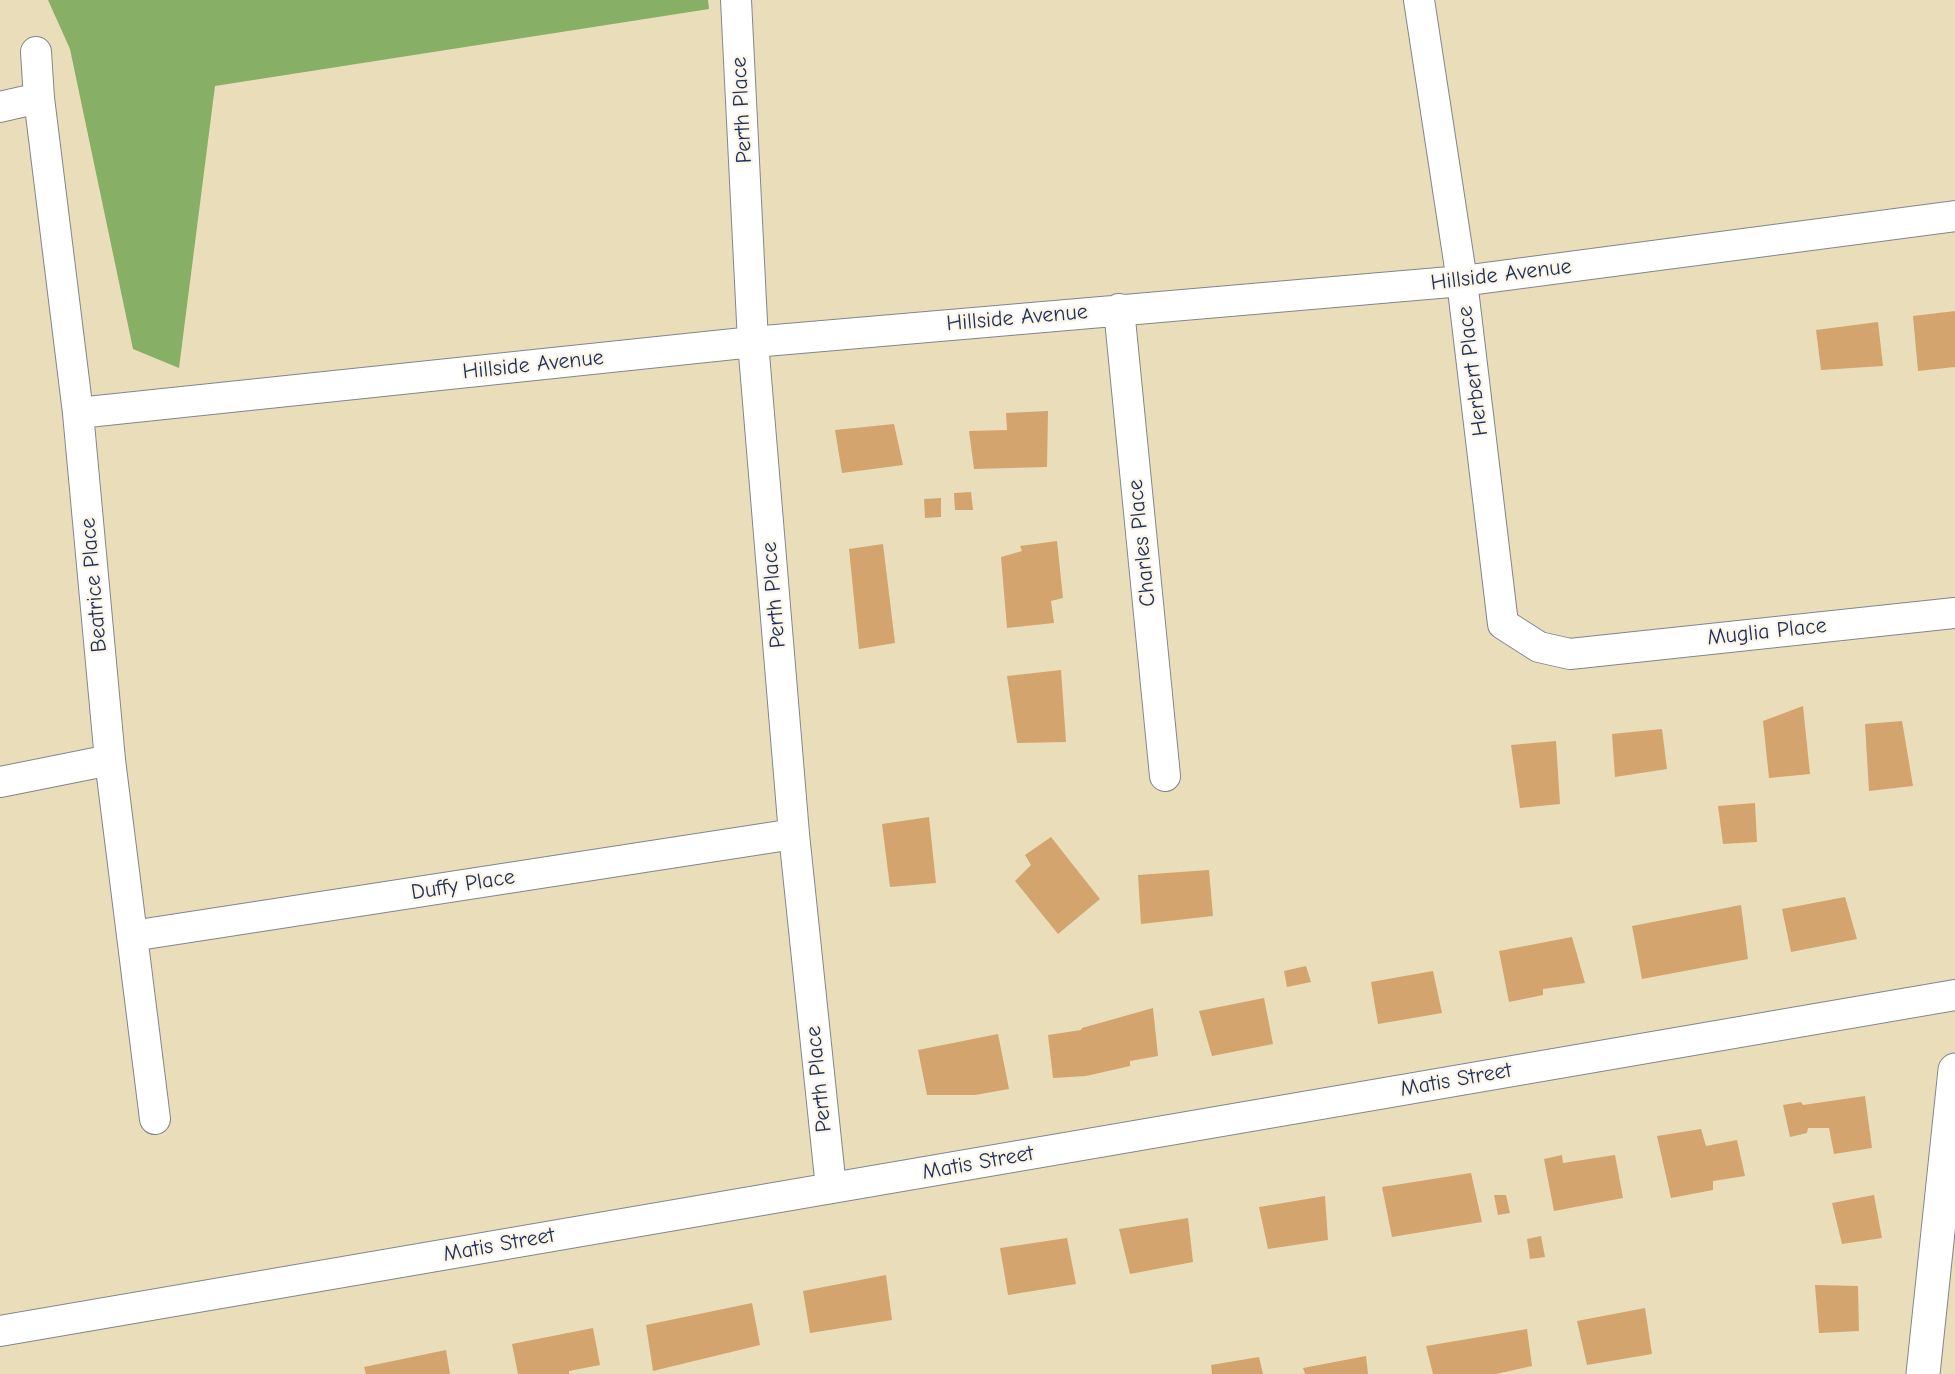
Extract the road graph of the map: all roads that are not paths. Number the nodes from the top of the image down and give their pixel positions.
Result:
1 (736, 0) edge
2 (1419, 0) edge
3 (36, 52) dead end
4 (39, 98) junction
5 (0, 107) edge
6 (1955, 216) edge
7 (1462, 281) junction
8 (1119, 309) junction
9 (753, 342) junction
10 (78, 413) junction
11 (1955, 613) edge
12 (1579, 652) joint
13 (110, 760) junction
14 (1165, 776) dead end
15 (0, 782) edge
16 (794, 834) junction
17 (132, 936) junction
18 (1955, 995) edge
19 (1955, 1070) edge
20 (155, 1119) dead end
21 (831, 1188) junction
22 (1945, 1268) edge
23 (0, 1331) edge
24 (1923, 1374) edge

1 - 9 street, Perth Place
2 - 7 street, Herbert Place
3 - 4 street, Beatrice Place
4 - 5 street
4 - 10 street, Beatrice Place
6 - 7 street, Hillside Avenue
7 - 8 street, Hillside Avenue
7 - 12 street, Herbert Place
8 - 9 street, Hillside Avenue
8 - 14 street, Charles Place
9 - 10 street, Hillside Avenue
9 - 16 street, Perth Place
10 - 13 street, Beatrice Place
11 - 12 street, Muglia Place
13 - 15 street
13 - 17 street, Beatrice Place
16 - 17 street, Duffy Place
16 - 21 street, Perth Place
17 - 20 street, Beatrice Place
18 - 21 street, Matis Street
19 - 22 main road
21 - 23 street, Matis Street
22 - 24 main road

